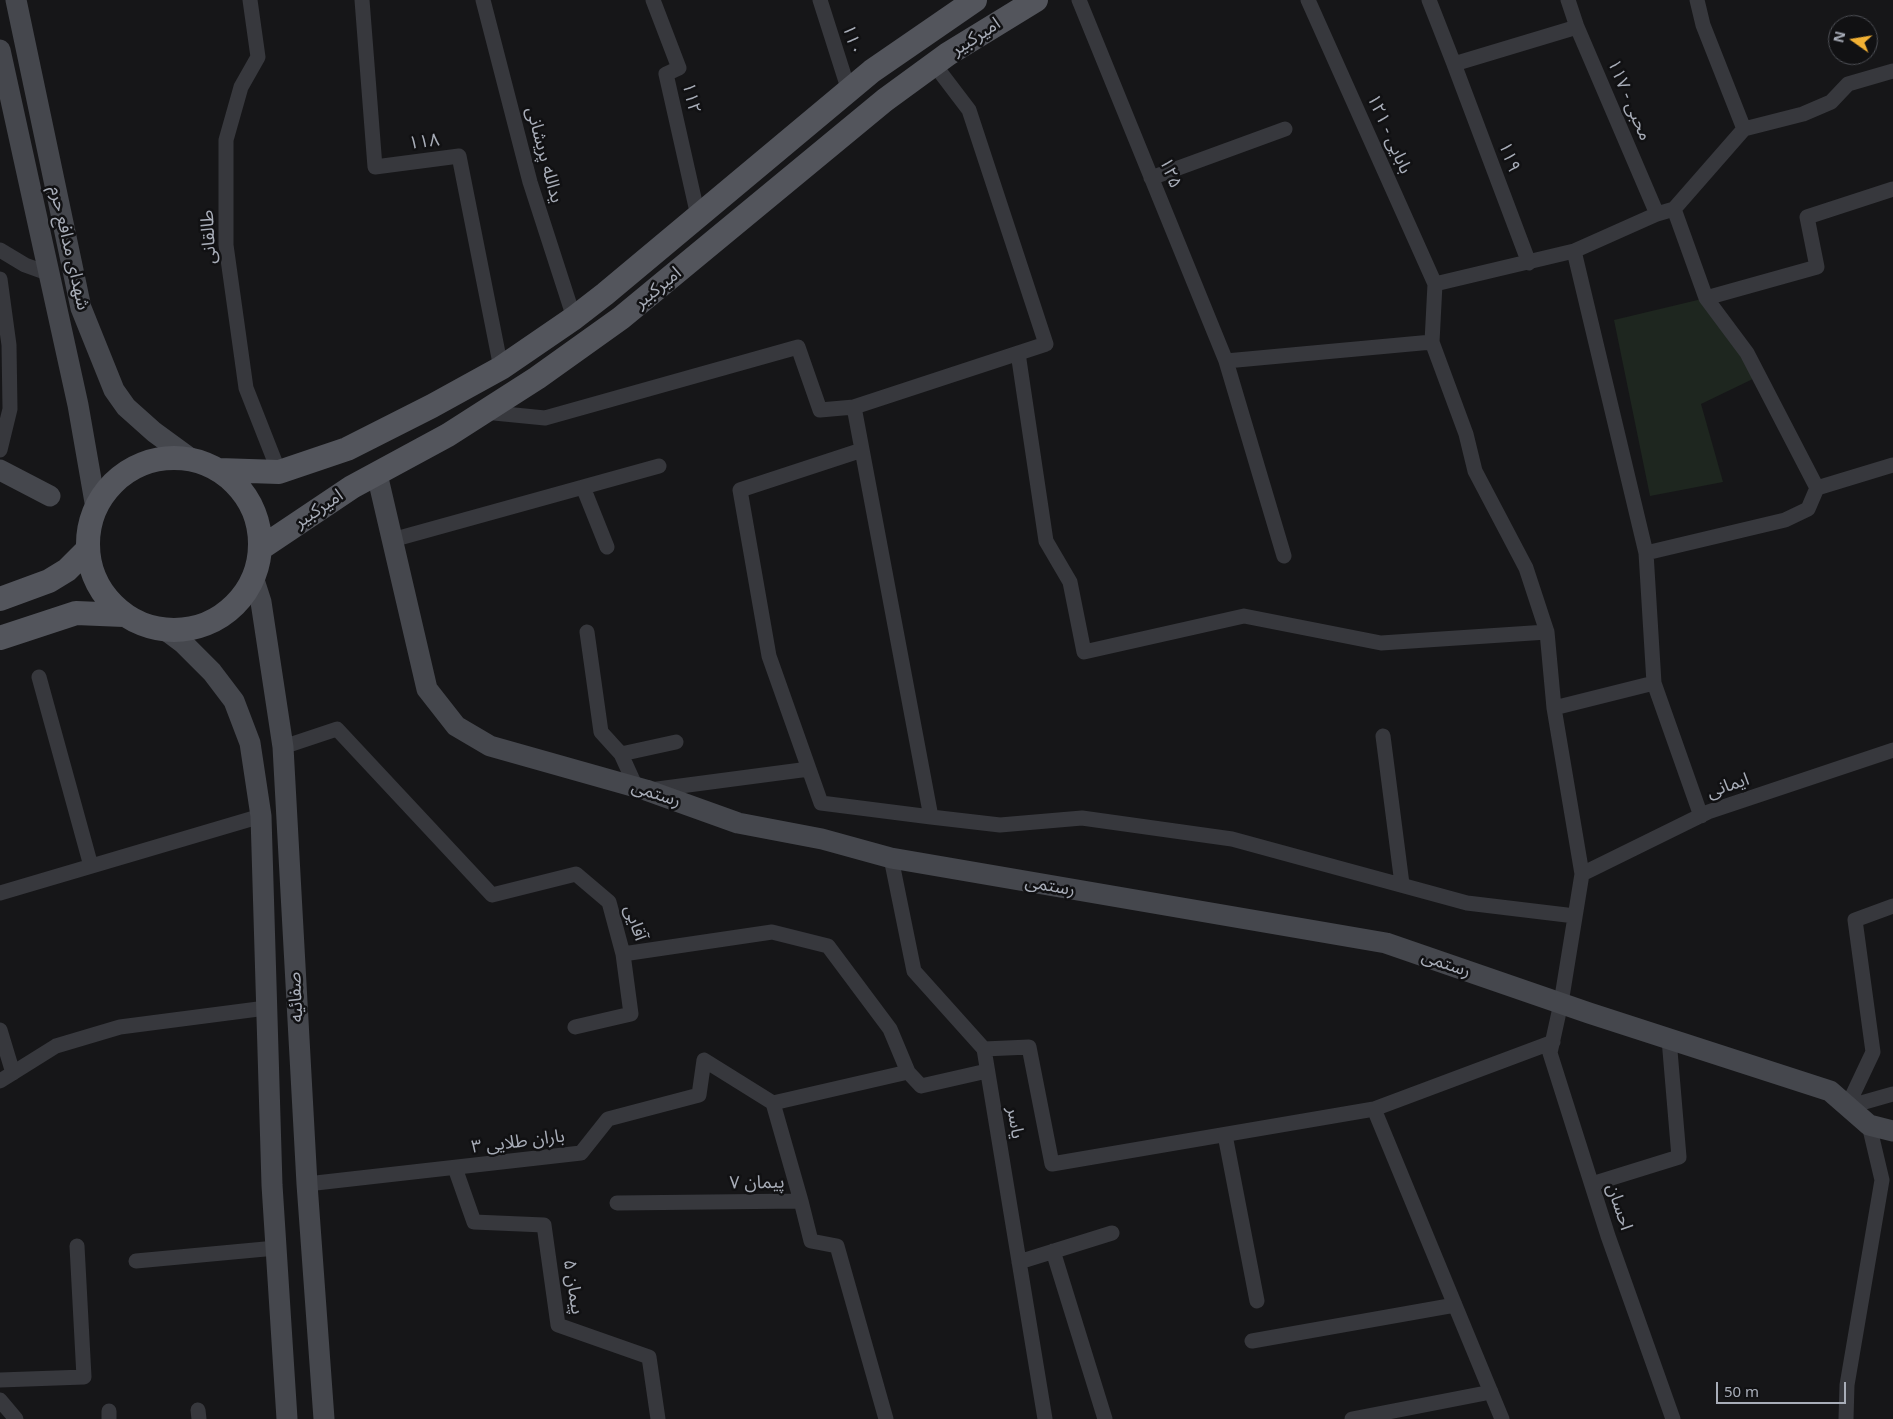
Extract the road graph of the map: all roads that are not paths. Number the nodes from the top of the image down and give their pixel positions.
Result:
1 (16, 0) edge
2 (250, 0) edge
3 (362, 0) edge
4 (483, 0) edge
5 (653, 0) edge
6 (820, 0) edge
7 (975, 0) edge
8 (1036, 0) edge
9 (1079, 0) edge
10 (1308, 0) edge
11 (1429, 0) edge
12 (1568, 0) edge
13 (1697, 0) edge
14 (1577, 27) junction
15 (0, 50) edge
16 (934, 64) junction
17 (1454, 64) junction
18 (1893, 71) edge
19 (849, 91) junction
20 (1285, 129) dead end
21 (1744, 129) junction
22 (1152, 178) junction
23 (1893, 188) edge
24 (720, 198) junction
25 (1674, 209) junction
26 (1657, 214) junction
27 (698, 216) junction
28 (740, 220) junction
29 (0, 250) edge
30 (1574, 251) junction
31 (1529, 263) junction
32 (50, 274) junction
33 (0, 280) edge
34 (1435, 284) junction
35 (1706, 298) junction
36 (81, 308) junction
37 (59, 314) junction
38 (574, 318) junction
39 (1432, 342) junction
40 (1018, 353) junction
41 (1226, 360) junction
42 (501, 368) junction
43 (5, 374) edge
44 (854, 407) junction
45 (484, 412) junction
46 (0, 450) edge
47 (862, 450) junction
48 (191, 459) junction
49 (1893, 465) edge
50 (659, 466) dead end
51 (0, 470) edge
52 (219, 470) junction
53 (279, 472) junction
54 (377, 474) junction
55 (583, 487) junction
56 (1817, 488) junction
57 (50, 496) dead end
58 (96, 508) junction
59 (392, 540) junction
60 (607, 547) dead end
61 (261, 548) junction
62 (88, 549) junction
63 (1646, 553) junction
64 (1284, 556) dead end
65 (253, 577) junction
66 (0, 599) edge
67 (124, 615) junction
68 (167, 631) junction
69 (587, 632) dead end
70 (1547, 632) junction
71 (0, 638) edge
72 (39, 678) dead end
73 (1654, 683) junction
74 (1554, 708) junction
75 (1383, 736) dead end
76 (676, 742) dead end
77 (283, 747) junction
78 (1893, 750) edge
79 (621, 754) junction
80 (810, 769) junction
81 (641, 789) junction
82 (261, 816) junction
83 (1701, 816) junction
84 (930, 817) junction
85 (891, 858) junction
86 (91, 866) junction
87 (1582, 874) junction
88 (1402, 884) junction
89 (0, 892) edge
90 (1893, 906) edge
91 (1575, 916) junction
92 (623, 954) junction
93 (1561, 1003) junction
94 (266, 1008) junction
95 (575, 1027) dead end
96 (0, 1030) edge
97 (1669, 1039) junction
98 (1553, 1042) junction
99 (984, 1049) junction
100 (988, 1071) junction
101 (908, 1072) junction
102 (6, 1077) edge
103 (1893, 1094) edge
104 (773, 1103) junction
105 (1847, 1107) junction
106 (1374, 1109) junction
107 (1869, 1125) junction
108 (1893, 1131) edge
109 (1225, 1134) junction
110 (455, 1168) junction
111 (307, 1184) junction
112 (1592, 1184) junction
113 (801, 1201) junction
114 (617, 1203) dead end
115 (1112, 1233) dead end
116 (77, 1246) dead end
117 (276, 1248) junction
118 (1053, 1251) junction
119 (136, 1260) dead end
120 (1019, 1262) junction
121 (1257, 1301) dead end
122 (1455, 1305) junction
123 (1252, 1341) dead end
124 (0, 1380) edge
125 (1491, 1392) junction
126 (0, 1400) edge
127 (16, 1419) edge
128 (287, 1419) edge
129 (324, 1419) edge
130 (658, 1419) edge
131 (886, 1419) edge
132 (1045, 1419) edge
133 (1105, 1419) edge
134 (1352, 1419) edge
135 (1502, 1419) edge
136 (1673, 1419) edge
137 (1846, 1419) edge

1 - 36 main road, شهدای مدافع حرم
2 - 53 street, طالقانی
3 - 42 street, ۱۱۸
4 - 38 street, یدالله پریشانی
5 - 27 street, ۱۱۲
6 - 19 street, ۱۱۰
7 - 19 main road, امیرکبیر
8 - 16 main road, امیرکبیر
9 - 22 street, ۱۲۵
10 - 34 street, بابایی - ۱۲۱
11 - 17 street, ۱۱۹
12 - 14 street, محبی - ۱۱۷
13 - 21 street
14 - 17 street
14 - 26 street, محبی - ۱۱۷
15 - 32 main road, شهدای مدافع حرم
16 - 28 main road, امیرکبیر
16 - 40 street
17 - 31 street, ۱۱۹
18 - 21 street
19 - 24 main road, امیرکبیر
20 - 22 street
21 - 25 street
22 - 41 street, ۱۲۵
23 - 35 street
24 - 27 main road, امیرکبیر
24 - 28 main road
25 - 26 street
25 - 35 street
26 - 30 street
27 - 38 main road, امیرکبیر
28 - 45 main road, امیرکبیر
29 - 32 street
30 - 31 street
30 - 63 street
31 - 34 street
32 - 37 main road, شهدای مدافع حرم
33 - 43 street
34 - 39 street
35 - 56 street
36 - 37 main road
36 - 48 main road, شهدای مدافع حرم
37 - 58 main road, شهدای مدافع حرم
38 - 42 main road, امیرکبیر
39 - 41 street
39 - 70 street, احسان
40 - 44 street
40 - 70 street
41 - 64 street, ۱۲۵
42 - 53 main road, امیرکبیر
43 - 46 street
44 - 45 street
44 - 47 street
45 - 54 main road, امیرکبیر
47 - 80 street
47 - 84 street
48 - 52 main road
48 - 58 main road
49 - 56 street
50 - 55 street
51 - 57 main road
52 - 53 main road, امیرکبیر
52 - 61 main road
54 - 59 main road, رستمی
54 - 61 main road, امیرکبیر
55 - 59 street
55 - 60 street
56 - 63 street
58 - 62 main road
59 - 81 main road, رستمی
61 - 65 main road
62 - 66 main road
62 - 67 main road
63 - 73 street
65 - 68 main road
65 - 77 main road, صفائیه
67 - 68 main road
67 - 71 main road
68 - 82 main road, صفائیه
69 - 79 street
70 - 74 street, احسان
72 - 86 street
73 - 74 street
73 - 83 street
74 - 87 street, احسان
75 - 88 street
76 - 79 street
77 - 92 street, آقایی
77 - 111 main road, صفائیه
78 - 83 street, ایمانی
79 - 81 street
80 - 81 street
80 - 84 street
81 - 85 main road, رستمی
82 - 86 street
82 - 94 main road, صفائیه
83 - 87 street, ایمانی
84 - 88 street
85 - 93 main road, رستمی
85 - 99 street
86 - 89 street
87 - 91 street, احسان
88 - 91 street
90 - 105 street
91 - 93 street, احسان
92 - 95 street
92 - 101 street, آقایی
93 - 97 main road, رستمی
93 - 98 street, احسان
94 - 102 street
94 - 117 main road, صفائیه
96 - 102 street
97 - 105 main road, رستمی
97 - 112 street
98 - 106 street
98 - 112 street, احسان
99 - 100 street, یاسر
99 - 109 street
100 - 101 street
100 - 120 street, یاسر
101 - 104 street
103 - 105 street
104 - 110 street, باران طلایی ۳
104 - 113 street
105 - 107 main road, رستمی
106 - 109 street
106 - 122 street
107 - 108 main road, رستمی
107 - 137 street
109 - 121 street
110 - 111 street, باران طلایی ۳
110 - 130 street, پیمان ۵
111 - 129 main road, صفائیه
112 - 136 street, احسان
113 - 114 street, پیمان ۷
113 - 131 street, پیمان ۷
115 - 118 street
116 - 124 street
117 - 119 street
117 - 128 main road, صفائیه
118 - 120 street
118 - 133 street
120 - 132 street, یاسر
122 - 123 street
122 - 125 street
125 - 134 street
125 - 135 street
126 - 127 street

